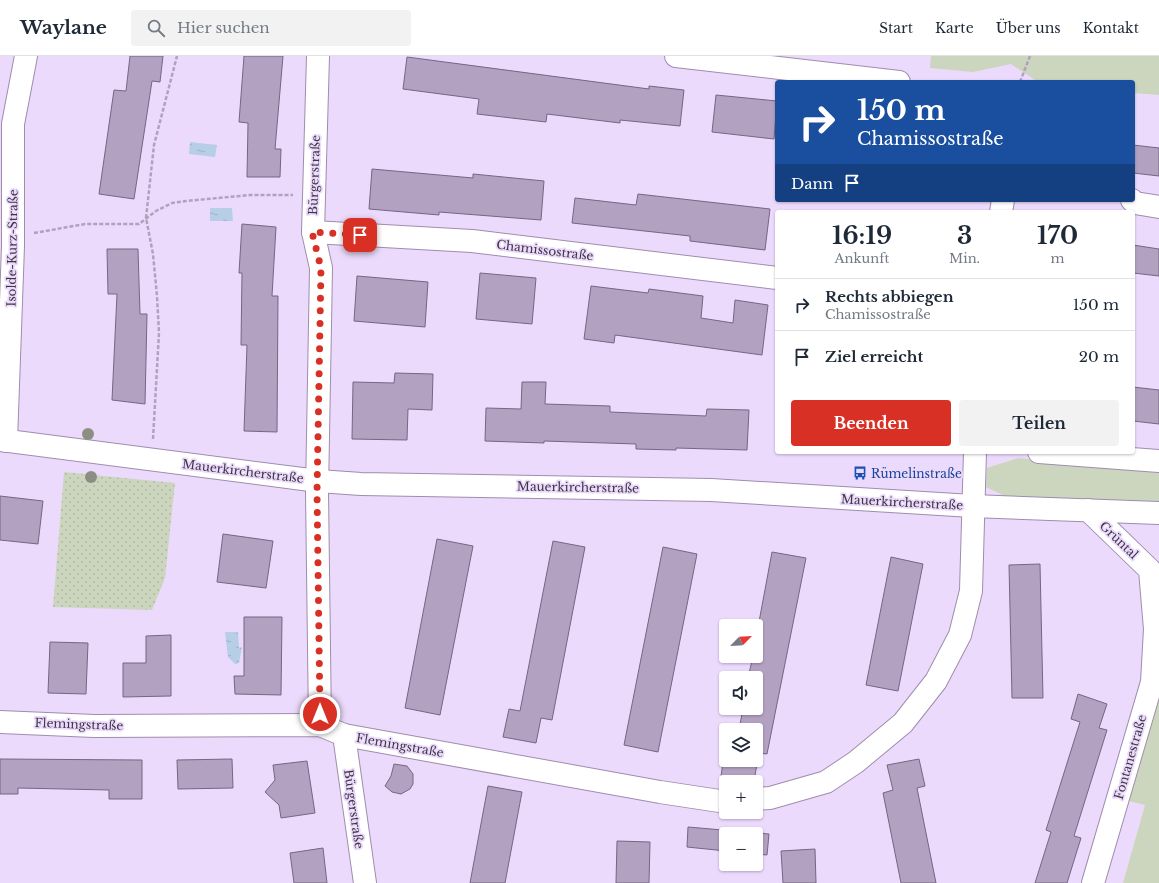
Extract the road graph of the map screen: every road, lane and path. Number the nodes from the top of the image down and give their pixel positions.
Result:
1 (26, 56) edge
2 (178, 56) edge
3 (318, 56) edge
4 (676, 56) edge
5 (1030, 56) edge
6 (882, 80) edge
7 (1021, 80) edge
8 (314, 195) junction
9 (1134, 202) edge
10 (1159, 207) edge
11 (146, 218) junction
12 (312, 232) junction
13 (13, 246) junction
14 (775, 278) edge
15 (3, 441) edge
16 (975, 454) edge
17 (1066, 454) edge
18 (151, 460) junction
19 (1159, 461) edge
20 (318, 481) junction
21 (972, 506) junction
22 (1088, 510) junction
23 (1159, 513) edge
24 (1154, 564) edge
25 (1157, 630) edge
26 (0, 722) edge
27 (320, 725) junction
28 (344, 735) junction
29 (763, 798) edge
30 (719, 801) edge
31 (365, 883) edge
32 (1093, 883) edge

1 - 13 street, Isolde-Kurz-Straße
2 - 11 path
3 - 8 street, Bürgerstraße
4 - 6 street
5 - 7 path
8 - 11 path
8 - 12 street, Bürgerstraße
9 - 10 street
11 - 13 path
11 - 18 path
12 - 14 street, Chamissostraße
12 - 20 street, Bürgerstraße
13 - 15 street, Isolde-Kurz-Straße
15 - 18 street, Mauerkircherstraße
16 - 21 street
17 - 19 street
18 - 20 street, Mauerkircherstraße
20 - 21 street, Mauerkircherstraße
20 - 27 street, Bürgerstraße
21 - 22 street, Mauerkircherstraße
21 - 29 street
22 - 23 street, Mauerkircherstraße
22 - 24 street, Grüntal
24 - 25 street, Grüntal
25 - 32 street, Fontanestraße
26 - 27 street, Flemingstraße
27 - 28 street, Flemingstraße
28 - 30 street, Flemingstraße
28 - 31 street, Bürgerstraße

